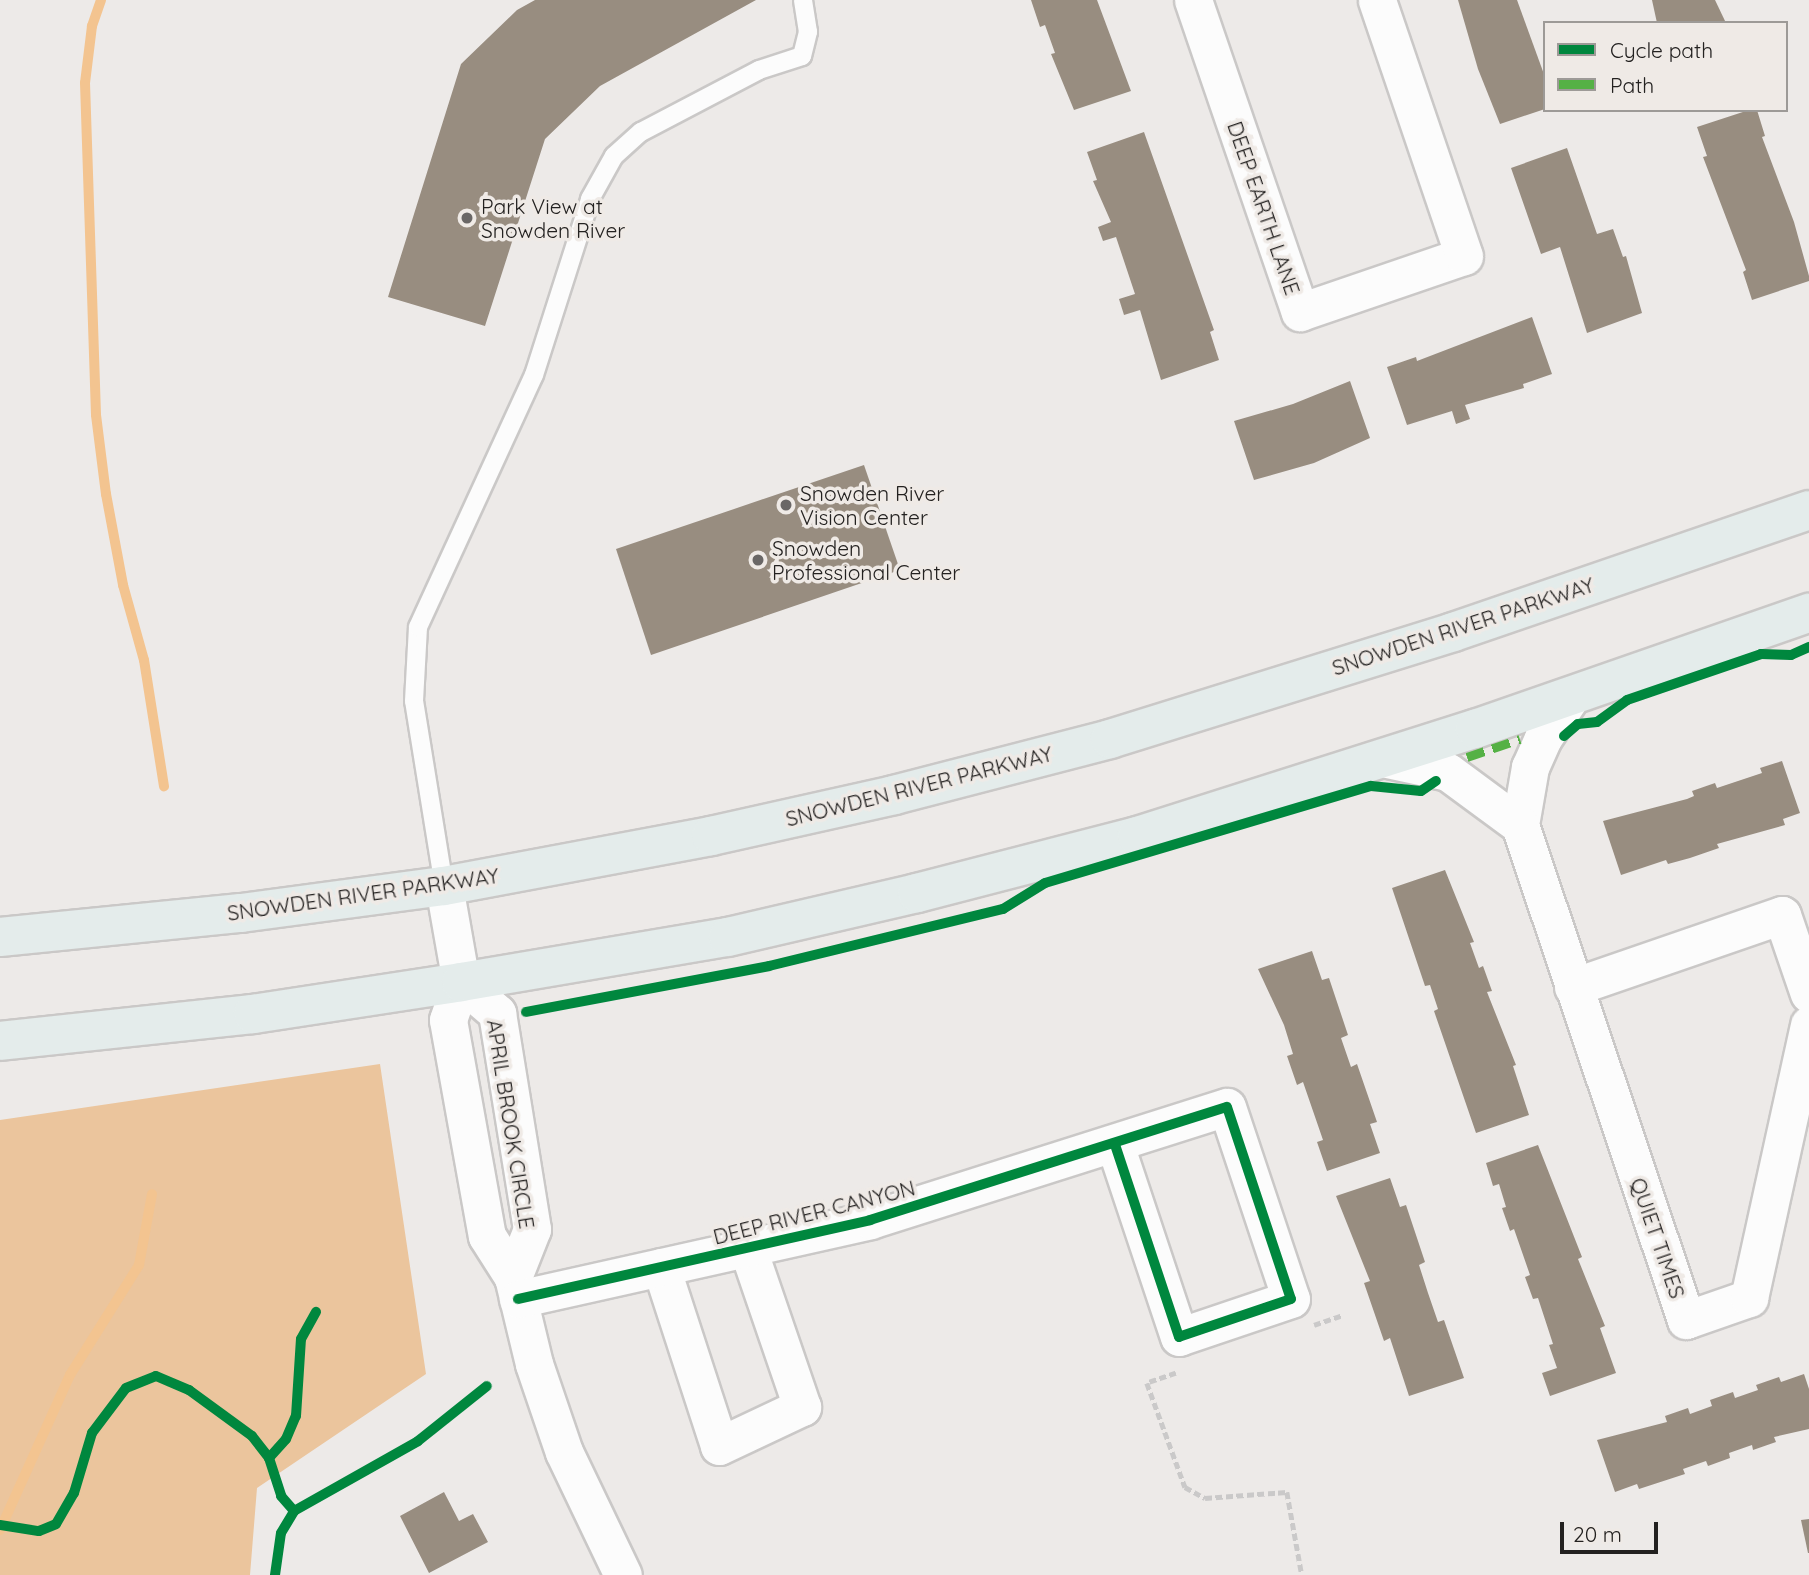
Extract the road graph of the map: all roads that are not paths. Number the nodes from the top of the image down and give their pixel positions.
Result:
1 (803, 0) edge
2 (1193, 0) edge
3 (1377, 0) edge
4 (1809, 510) edge
5 (1809, 613) edge
6 (1572, 695) junction
7 (1382, 758) junction
8 (1520, 825) junction
9 (443, 886) junction
10 (0, 937) edge
11 (461, 982) junction
12 (1573, 987) junction
13 (1809, 994) edge
14 (1809, 1025) edge
15 (0, 1041) edge
16 (1115, 1145) junction
17 (748, 1249) junction
18 (661, 1267) junction
19 (516, 1288) junction
20 (623, 1575) edge

1 - 9 lane
2 - 3 street, DEEP EARTH LANE
4 - 9 main road, SNOWDEN RIVER PARKWAY
5 - 6 main road
6 - 7 main road
6 - 8 street, QUIET TIMES
7 - 8 street
7 - 11 main road
8 - 12 street, QUIET TIMES
9 - 10 main road, SNOWDEN RIVER PARKWAY
9 - 11 street, APRIL BROOK CIRCLE
11 - 15 main road
11 - 19 street, APRIL BROOK CIRCLE
11 - 19 street, APRIL BROOK CIRCLE
12 - 13 street
12 - 14 street, QUIET TIMES
16 - 16 street, DEEP RIVER CANYON
16 - 17 street, DEEP RIVER CANYON
17 - 18 street, DEEP RIVER CANYON
17 - 18 street
18 - 19 street, DEEP RIVER CANYON
19 - 20 street, APRIL BROOK CIRCLE

